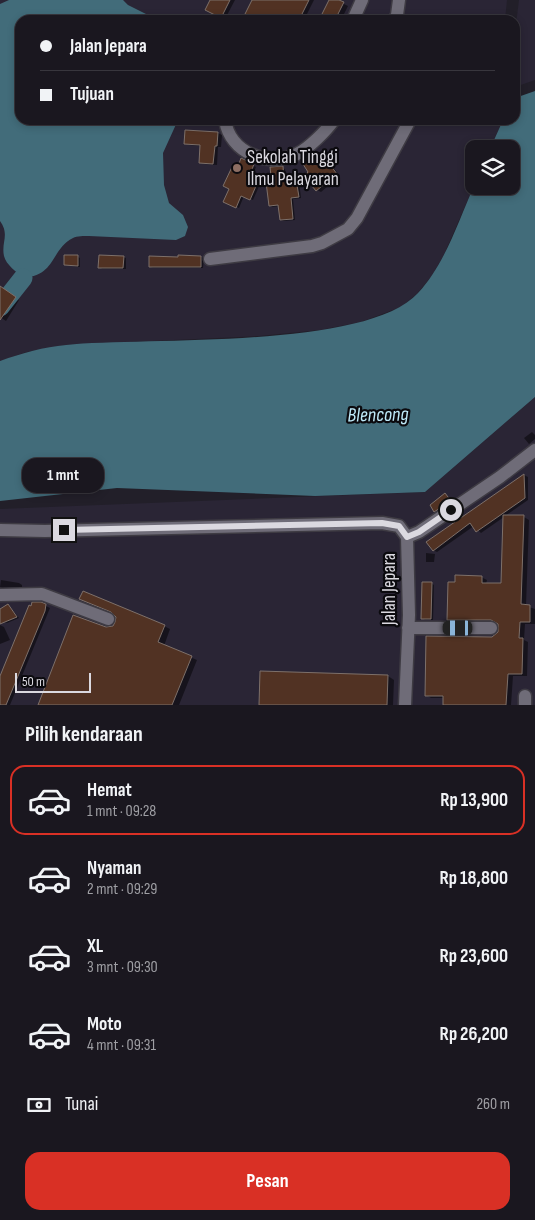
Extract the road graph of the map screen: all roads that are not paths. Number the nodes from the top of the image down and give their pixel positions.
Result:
1 (362, 0) edge
2 (399, 0) edge
3 (354, 15) edge
4 (397, 15) edge
5 (226, 125) edge
6 (329, 125) edge
7 (407, 125) edge
8 (210, 259) dead end
9 (535, 450) edge
10 (0, 530) edge
11 (407, 537) junction
12 (0, 595) edge
13 (108, 619) dead end
14 (408, 628) junction
15 (491, 628) dead end
16 (404, 705) edge

1 - 3 lane
2 - 4 lane
5 - 6 lane
7 - 8 lane
9 - 11 lane, Jalan Jepara
10 - 11 lane
11 - 14 lane, Jalan Jepara
12 - 13 lane
14 - 15 lane
14 - 16 lane, Jalan Jepara

